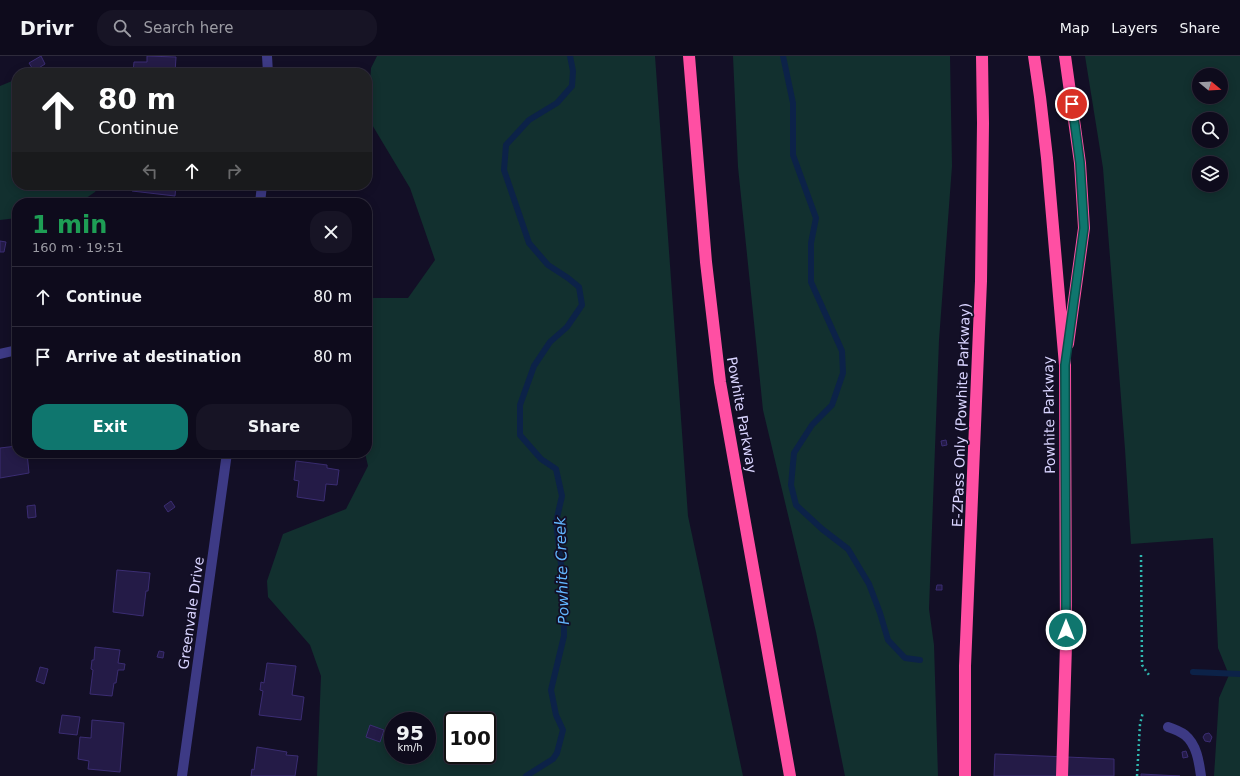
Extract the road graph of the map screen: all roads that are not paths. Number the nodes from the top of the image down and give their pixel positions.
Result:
1 (267, 56) edge
2 (689, 56) edge
3 (982, 56) edge
4 (1034, 56) edge
5 (1065, 56) edge
6 (268, 68) edge
7 (12, 351) edge
8 (0, 354) edge
9 (1065, 365) junction
10 (226, 458) edge
11 (1168, 727) dead end
12 (182, 776) edge
13 (790, 776) edge
14 (965, 776) edge
15 (1062, 776) edge
16 (1201, 776) edge

1 - 6 street
2 - 13 highway, Powhite Parkway
3 - 14 highway, E-ZPass Only (Powhite Parkway)
4 - 9 highway, Powhite Parkway
5 - 9 highway
7 - 8 street
9 - 15 highway, Powhite Parkway
10 - 12 street, Greenvale Drive
11 - 16 street

